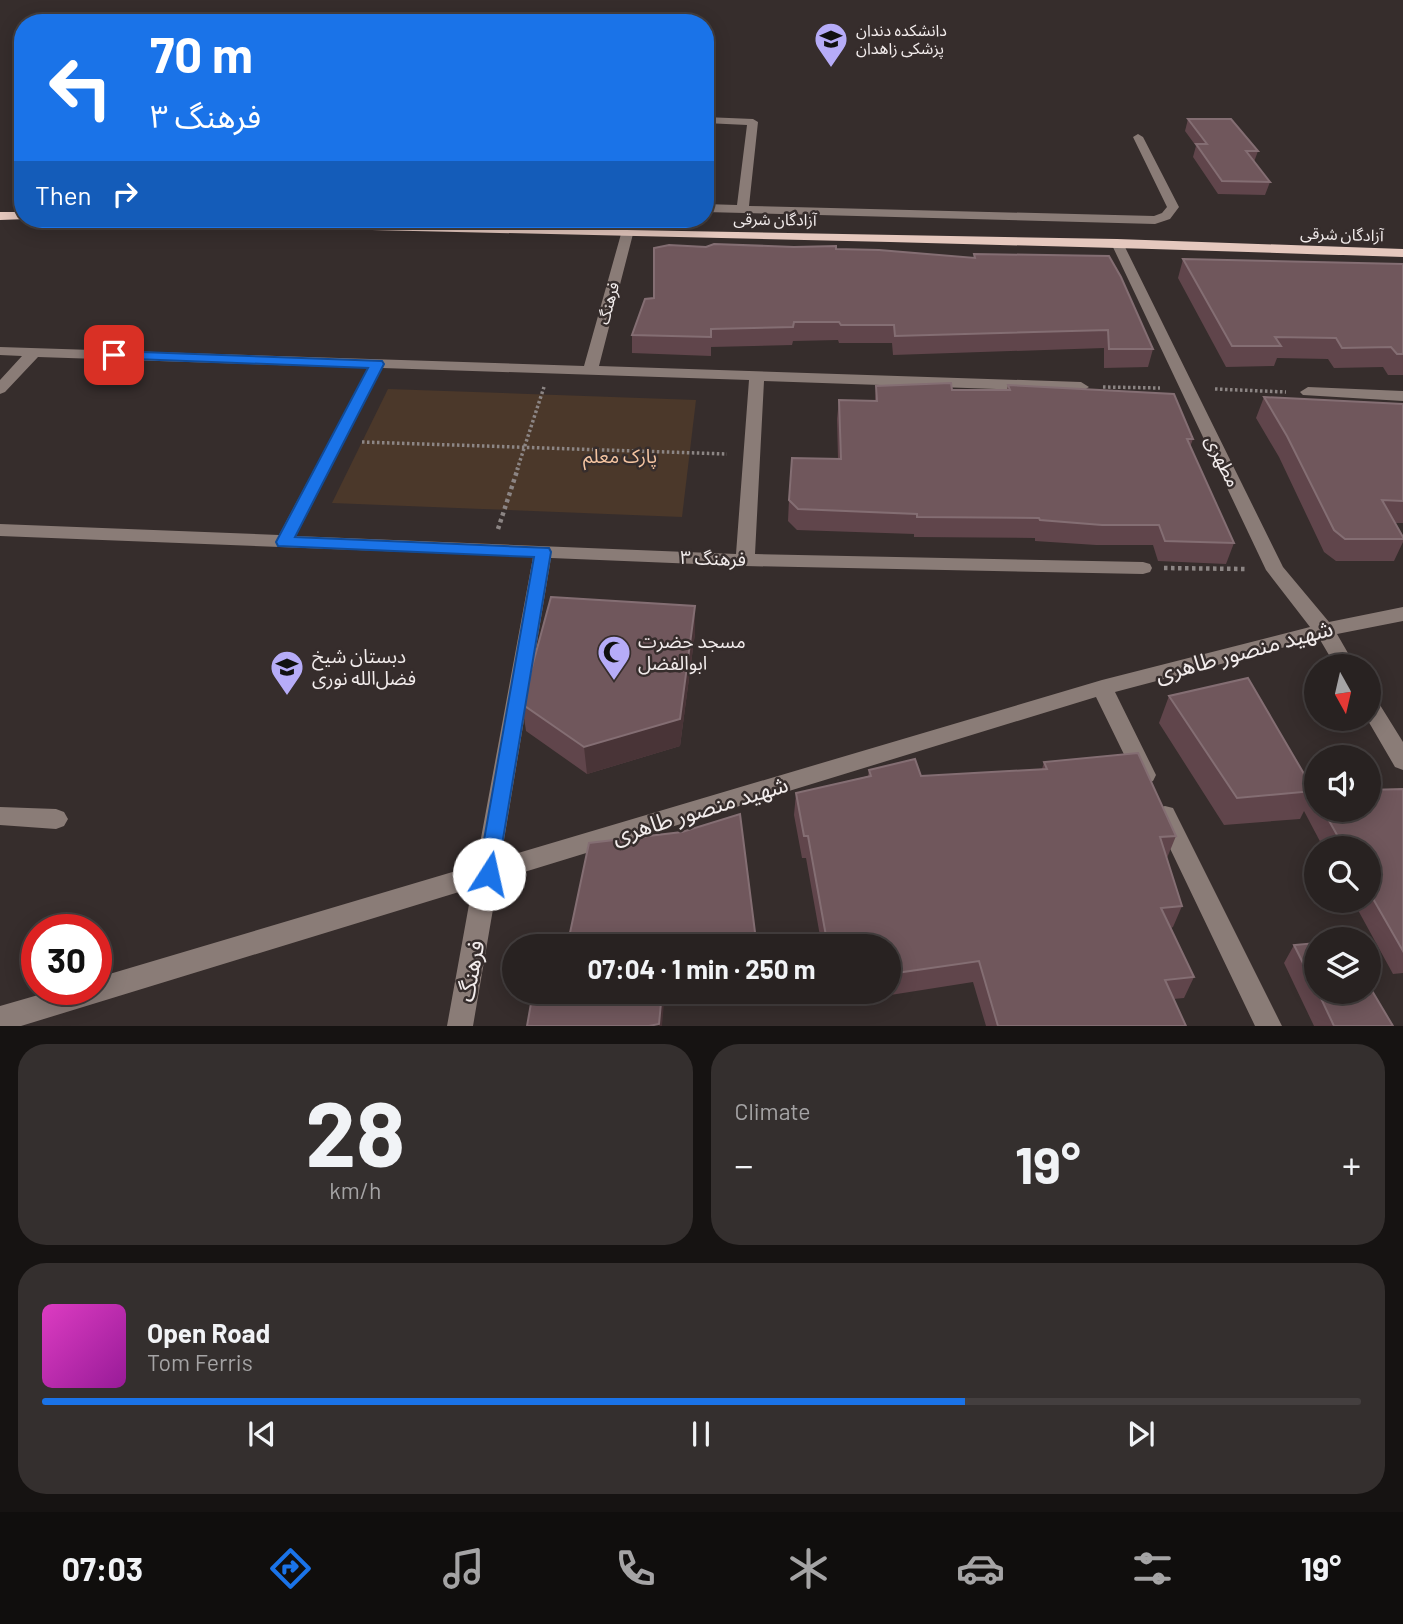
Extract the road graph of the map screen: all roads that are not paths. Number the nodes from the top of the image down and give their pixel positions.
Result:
1 (714, 120) edge
2 (1138, 137) dead end
3 (714, 208) edge
4 (742, 210) junction
5 (507, 228) edge
6 (627, 234) junction
7 (1117, 243) junction
8 (1403, 253) edge
9 (0, 351) edge
10 (34, 352) junction
11 (377, 364) junction
12 (590, 372) junction
13 (757, 377) junction
14 (1081, 387) edge
15 (0, 389) edge
16 (1308, 392) dead end
17 (1403, 396) edge
18 (0, 530) edge
19 (284, 542) junction
20 (543, 552) junction
21 (745, 560) junction
22 (1143, 568) road end
23 (1403, 614) edge
24 (1324, 629) junction
25 (1338, 654) edge
26 (1102, 688) junction
27 (1381, 725) edge
28 (1403, 761) edge
29 (0, 816) edge
30 (56, 819) dead end
31 (489, 874) junction
32 (0, 1019) edge
33 (460, 1026) edge
34 (1269, 1026) edge

1 - 4 street
2 - 4 street
3 - 4 street
5 - 6 main road, آزادگان شرقی
6 - 7 main road, آزادگان شرقی
6 - 12 street, فرهنگ
7 - 8 main road, آزادگان شرقی
7 - 24 street, مطهری
9 - 10 street
10 - 11 street
10 - 15 street
11 - 12 street
11 - 19 street
12 - 13 street
13 - 14 street
13 - 21 street
16 - 17 street
18 - 19 street, فرهنگ ۳
19 - 20 street, فرهنگ ۳
20 - 21 street, فرهنگ ۳
20 - 31 street, فرهنگ
21 - 22 street, فرهنگ ۳
23 - 24 street, شهید منصور طاهری
24 - 25 street, مطهری
24 - 26 street, شهید منصور طاهری
26 - 31 street, شهید منصور طاهری
26 - 34 street
27 - 28 street
29 - 30 street
31 - 32 street, شهید منصور طاهری
31 - 33 street, فرهنگ

